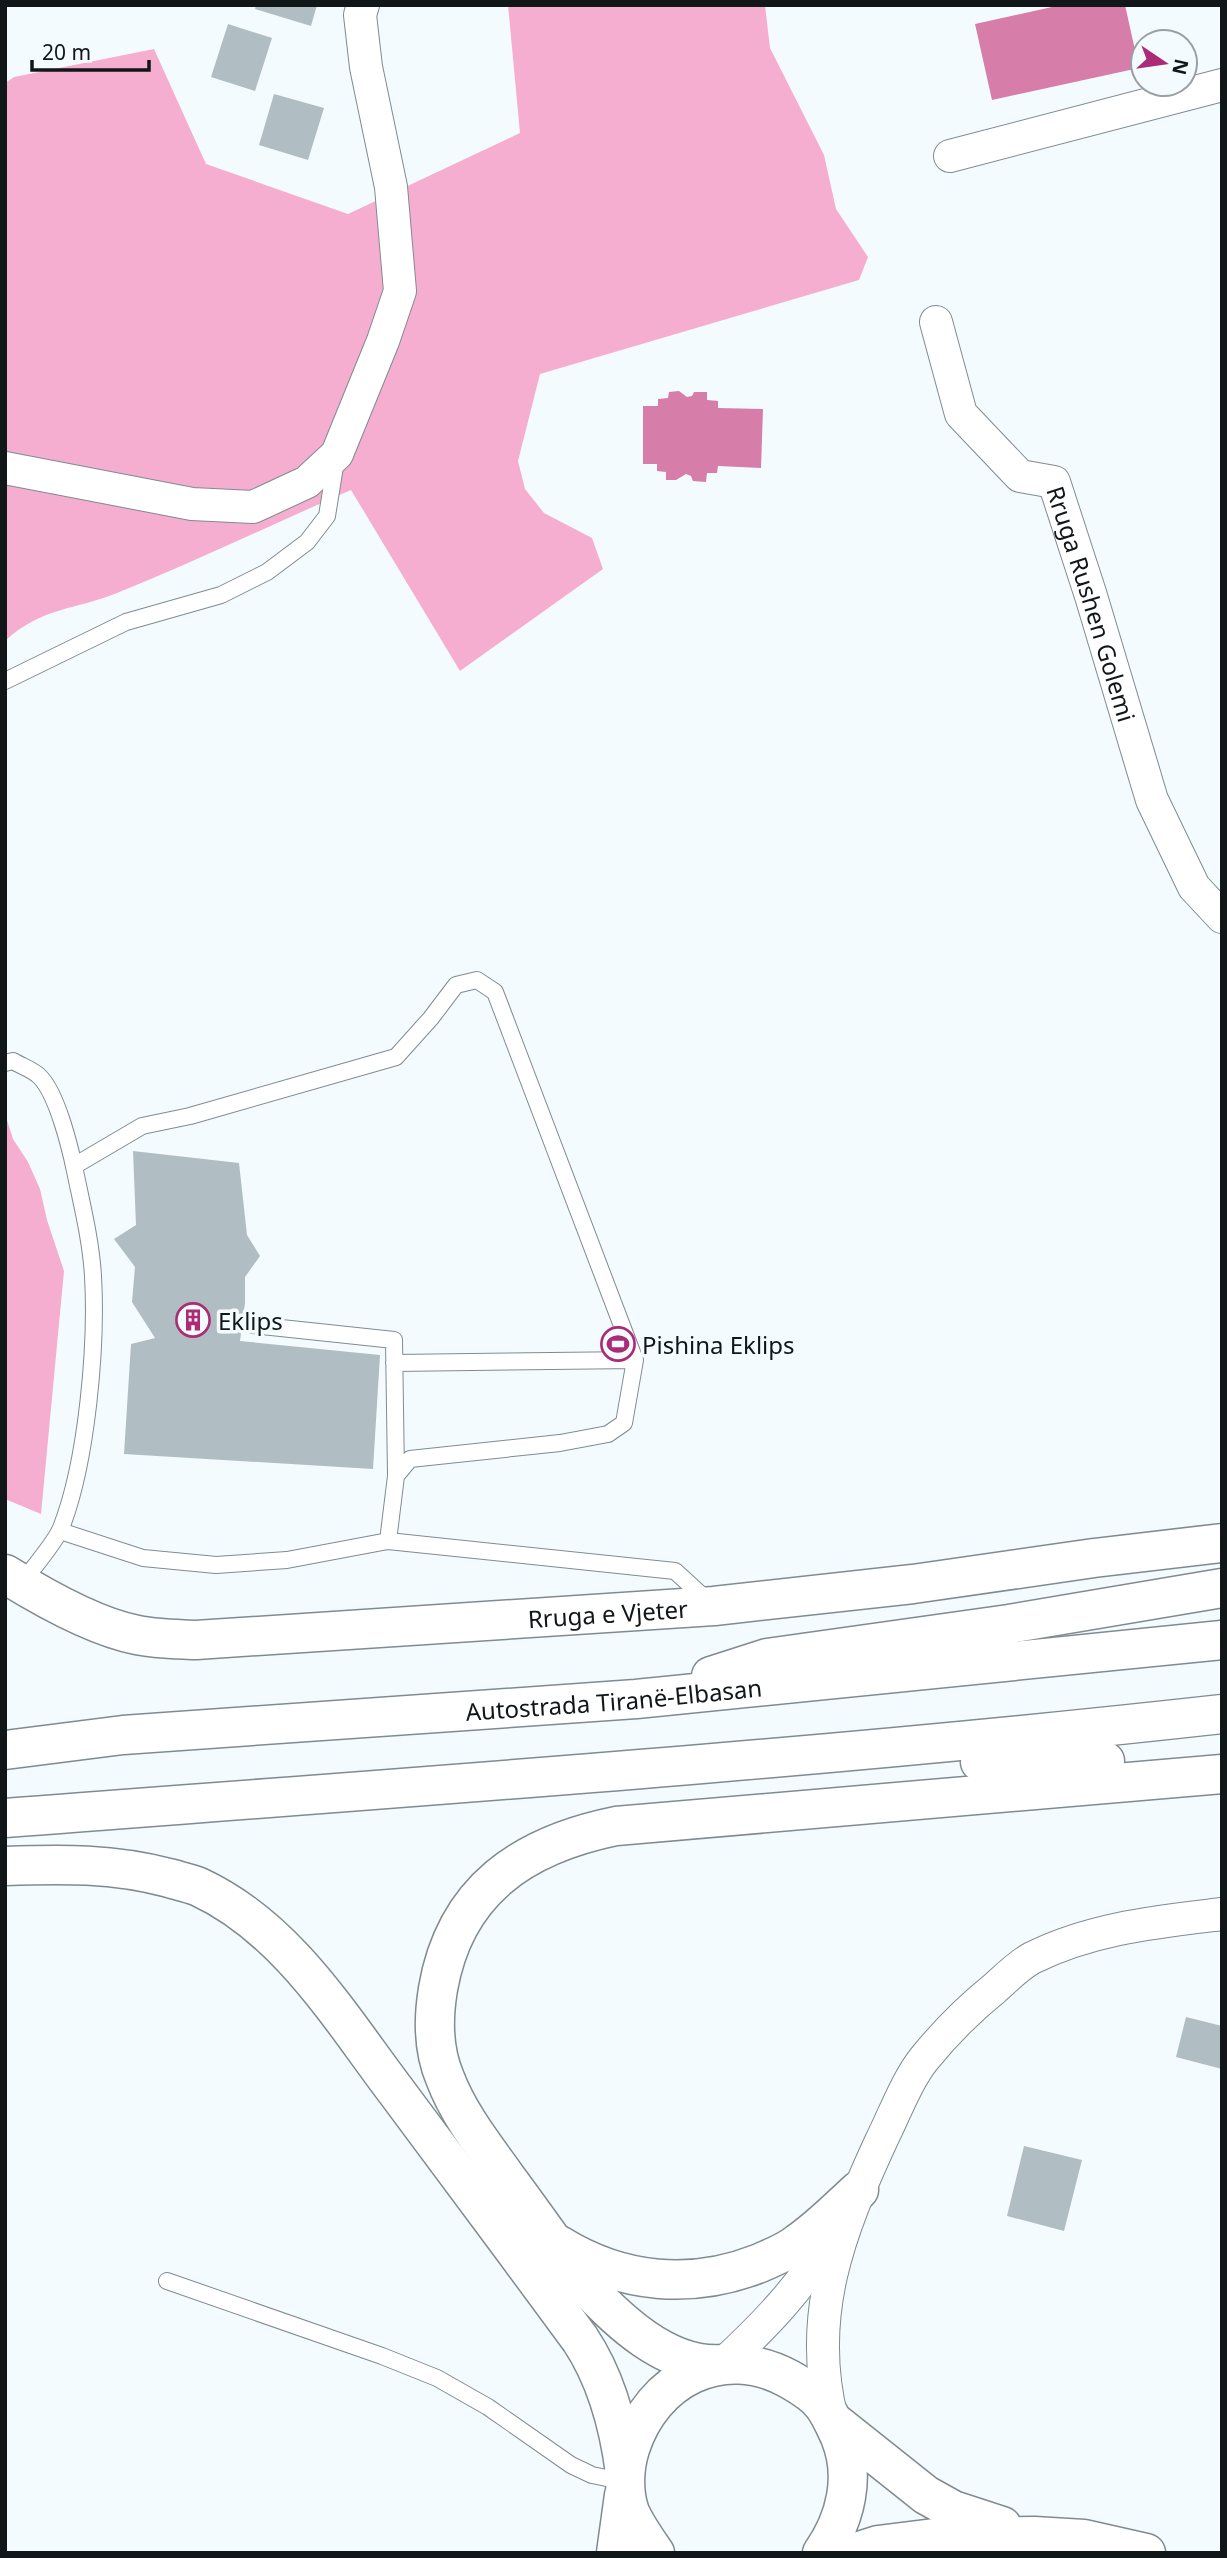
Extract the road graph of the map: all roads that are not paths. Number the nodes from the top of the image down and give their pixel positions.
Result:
1 (363, 5) edge
2 (1222, 85) edge
3 (950, 156) dead end
4 (936, 322) dead end
5 (337, 454) junction
6 (5, 468) edge
7 (5, 681) edge
8 (1222, 917) edge
9 (5, 1063) edge
10 (74, 1166) junction
11 (253, 1325) dead end
12 (635, 1360) junction
13 (394, 1363) junction
14 (396, 1476) junction
15 (60, 1531) junction
16 (388, 1541) junction
17 (1222, 1543) edge
18 (13, 1579) edge
19 (1222, 1588) edge
20 (714, 1606) junction
21 (1222, 1640) edge
22 (636, 1699) junction
23 (1222, 1714) edge
24 (5, 1750) edge
25 (1222, 1760) edge
26 (715, 1764) junction
27 (1222, 1774) edge
28 (5, 1818) edge
29 (5, 1866) edge
30 (1222, 1914) edge
31 (859, 2190) junction
32 (547, 2233) junction
33 (167, 2281) dead end
34 (723, 2364) junction
35 (833, 2421) junction
36 (626, 2477) junction
37 (1034, 2536) junction
38 (616, 2553) edge
39 (655, 2553) edge
40 (822, 2553) edge
41 (853, 2553) edge
42 (1146, 2553) edge

1 - 5 street
2 - 3 street
4 - 8 street, Rruga Rushen Golemi
5 - 6 street
5 - 7 lane
9 - 10 lane
10 - 12 lane
10 - 15 lane
11 - 13 lane
12 - 13 lane
12 - 14 lane
13 - 14 lane
14 - 16 lane
15 - 16 lane
15 - 18 lane
16 - 20 lane
17 - 20 main road, Rruga e Vjeter
18 - 20 main road, Rruga e Vjeter
19 - 22 main road
21 - 22 main road, Autostrada Tiranë-Elbasan
22 - 24 main road, Autostrada Tiranë-Elbasan
23 - 26 main road
25 - 26 main road
26 - 28 main road
27 - 32 main road
29 - 36 main road
30 - 31 street
31 - 32 main road
31 - 34 street
31 - 35 street
32 - 34 main road
33 - 36 lane
34 - 35 main road
34 - 36 main road
35 - 37 main road
35 - 40 main road
36 - 38 main road
36 - 39 main road
37 - 41 main road
37 - 42 main road

